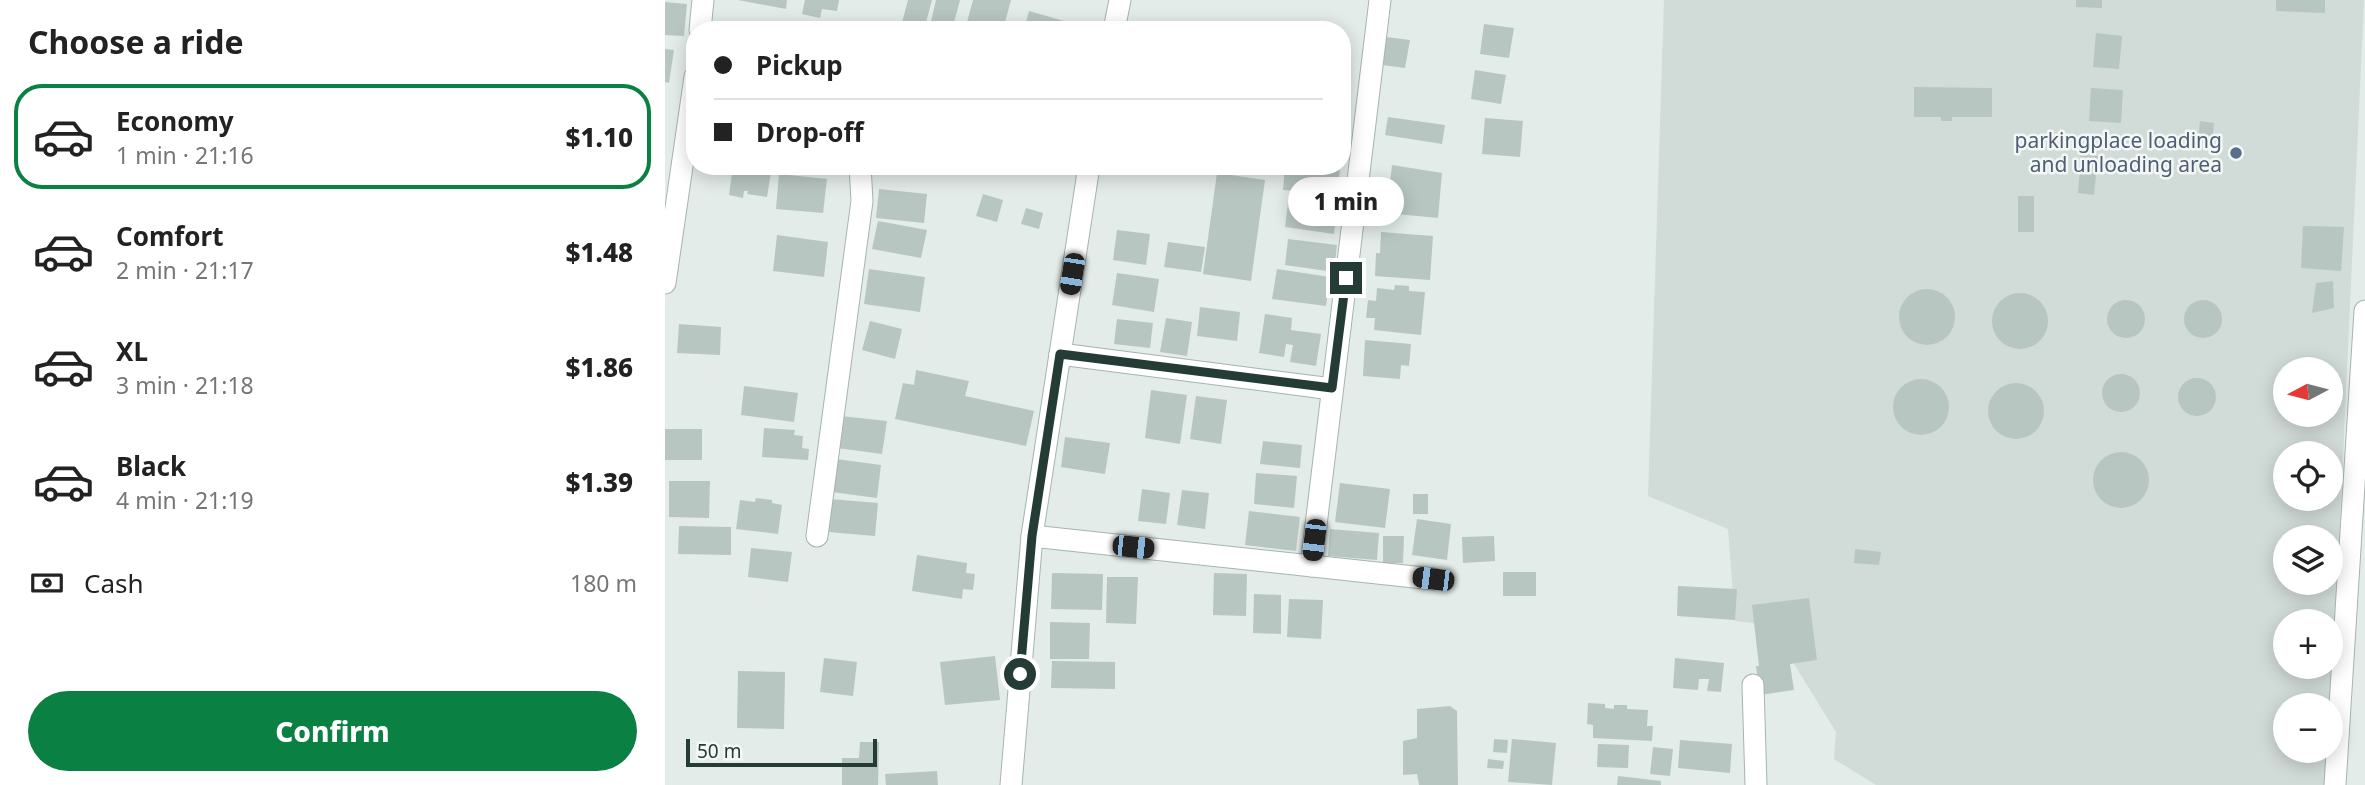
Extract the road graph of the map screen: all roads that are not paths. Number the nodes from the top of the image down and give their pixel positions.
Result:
1 (703, 0) edge
2 (1119, 0) edge
3 (1380, 0) edge
4 (701, 21) edge
5 (1116, 21) edge
6 (686, 158) edge
7 (861, 175) edge
8 (1088, 175) edge
9 (665, 283) edge
10 (2365, 311) edge
11 (1060, 354) junction
12 (1332, 388) junction
13 (817, 536) dead end
14 (1032, 536) junction
15 (1311, 566) junction
16 (1433, 579) dead end
17 (1753, 685) dead end
18 (1011, 785) edge
19 (1756, 785) edge
20 (2335, 785) edge

1 - 4 street
2 - 5 street
3 - 12 street
6 - 9 street
7 - 13 street
8 - 11 street
10 - 20 street
11 - 12 street
11 - 14 street
12 - 15 street
14 - 15 street
14 - 18 street
15 - 16 street
17 - 19 street

